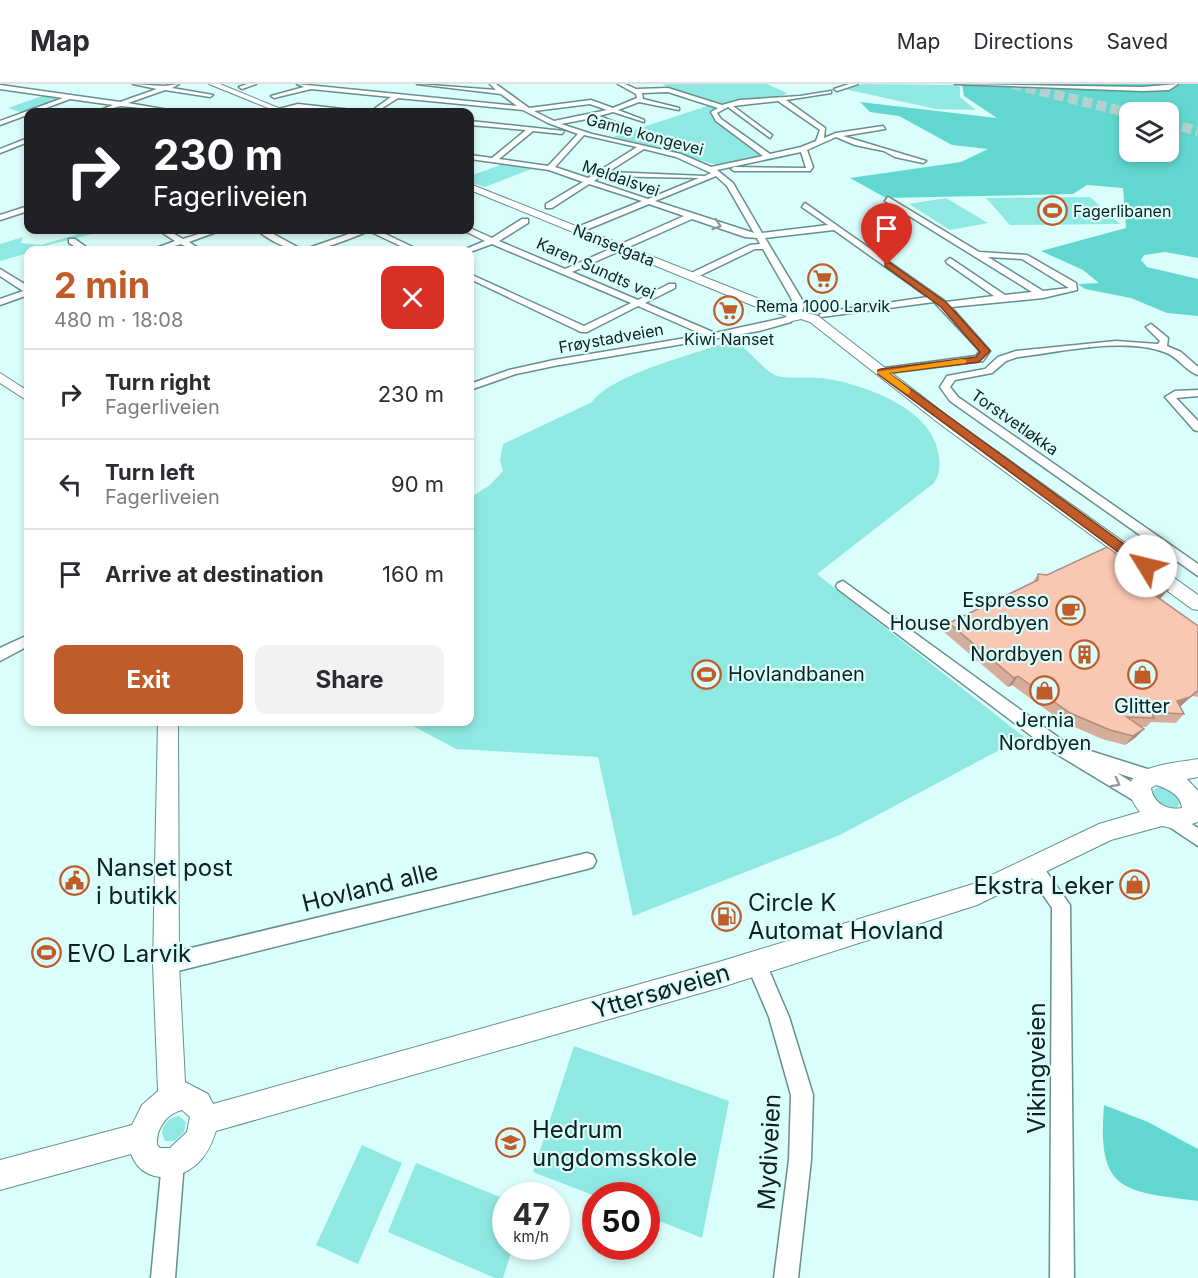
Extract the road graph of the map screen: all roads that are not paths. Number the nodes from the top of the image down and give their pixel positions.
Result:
1 (136, 84) edge
2 (176, 84) edge
3 (213, 84) edge
4 (253, 84) edge
5 (300, 84) edge
6 (323, 84) edge
7 (353, 84) edge
8 (420, 84) edge
9 (485, 84) edge
10 (493, 84) edge
11 (621, 84) edge
12 (855, 84) edge
13 (958, 84) edge
14 (1175, 84) edge
15 (0, 87) edge
16 (242, 87) dead end
17 (309, 87) junction
18 (162, 88) junction
19 (408, 89) dead end
20 (837, 89) dead end
21 (477, 90) junction
22 (341, 91) junction
23 (635, 91) junction
24 (502, 92) junction
25 (829, 92) dead end
26 (210, 95) dead end
27 (274, 96) dead end
28 (332, 96) dead end
29 (397, 96) junction
30 (69, 97) junction
31 (780, 99) junction
32 (639, 100) junction
33 (322, 102) dead end
34 (461, 102) junction
35 (120, 104) junction
36 (629, 106) junction
37 (313, 107) junction
38 (727, 107) junction
39 (40, 108) edge
40 (110, 108) edge
41 (142, 108) edge
42 (268, 108) edge
43 (291, 108) edge
44 (324, 108) edge
45 (379, 108) edge
46 (453, 108) edge
47 (525, 109) junction
48 (640, 109) dead end
49 (677, 109) dead end
50 (612, 111) junction
51 (24, 114) edge
52 (592, 116) junction
53 (642, 121) dead end
54 (0, 123) edge
55 (474, 123) edge
56 (553, 123) junction
57 (626, 128) dead end
58 (883, 128) dead end
59 (532, 129) junction
60 (583, 134) junction
61 (836, 135) junction
62 (770, 136) dead end
63 (24, 142) edge
64 (819, 142) junction
65 (641, 148) junction
66 (803, 149) junction
67 (0, 152) edge
68 (768, 156) junction
69 (474, 158) edge
70 (494, 160) junction
71 (923, 161) dead end
72 (728, 165) junction
73 (546, 167) junction
74 (713, 172) junction
75 (600, 174) junction
76 (588, 181) junction
77 (474, 189) edge
78 (888, 199) dead end
79 (647, 201) junction
80 (805, 205) dead end
81 (549, 206) dead end
82 (24, 210) edge
83 (691, 216) junction
84 (0, 218) edge
85 (525, 220) dead end
86 (835, 227) junction
87 (578, 230) junction
88 (474, 233) edge
89 (168, 234) edge
90 (206, 234) edge
91 (269, 234) edge
92 (354, 234) edge
93 (381, 234) edge
94 (760, 236) junction
95 (494, 240) junction
96 (72, 241) dead end
97 (181, 242) junction
98 (80, 246) edge
99 (168, 246) edge
100 (189, 246) edge
101 (291, 246) edge
102 (319, 246) edge
103 (406, 246) edge
104 (766, 246) junction
105 (474, 247) edge
106 (620, 247) junction
107 (978, 254) junction
108 (950, 261) dead end
109 (567, 271) junction
110 (0, 273) edge
111 (692, 276) junction
112 (474, 278) edge
113 (672, 286) dead end
114 (24, 288) edge
115 (24, 293) edge
116 (1043, 295) junction
117 (796, 298) junction
118 (1005, 299) junction
119 (0, 302) edge
120 (939, 302) junction
121 (639, 303) junction
122 (818, 318) junction
123 (795, 321) junction
124 (1151, 327) dead end
125 (713, 335) junction
126 (844, 345) junction
127 (1162, 347) junction
128 (881, 372) junction
129 (1198, 372) edge
130 (0, 377) edge
131 (474, 386) edge
132 (24, 393) edge
133 (1198, 393) edge
134 (1198, 428) edge
135 (1198, 571) edge
136 (843, 586) dead end
137 (1198, 604) edge
138 (24, 641) edge
139 (0, 655) edge
140 (168, 726) edge
141 (1056, 745) junction
142 (1198, 768) edge
143 (1154, 777) junction
144 (1142, 798) junction
145 (1196, 805) edge
146 (1167, 817) junction
147 (1107, 831) junction
148 (1198, 838) edge
149 (587, 861) dead end
150 (1033, 867) junction
151 (756, 963) junction
152 (166, 964) junction
153 (172, 1098) junction
154 (205, 1121) junction
155 (142, 1137) junction
156 (173, 1162) junction
157 (0, 1175) edge
158 (163, 1278) edge
159 (786, 1278) edge
160 (1062, 1278) edge

1 - 18 street
2 - 18 street
3 - 42 main road
4 - 16 street
5 - 17 street
6 - 17 street
7 - 22 street
8 - 21 street
9 - 21 street
10 - 24 street, Gamle kongevei
11 - 23 street
12 - 20 street
13 - 14 street
15 - 30 street
17 - 22 street
17 - 27 street
18 - 26 street
18 - 35 street
19 - 29 street
21 - 24 street
21 - 34 street
22 - 28 street
22 - 29 street
23 - 32 street
23 - 38 street
24 - 47 street, Gamle kongevei
25 - 31 street
29 - 34 street
29 - 45 street
30 - 35 street
30 - 39 street
31 - 38 street
31 - 64 street
32 - 36 street
32 - 49 street
33 - 37 street
34 - 46 street
34 - 47 street
35 - 40 street
35 - 41 street
36 - 48 street
36 - 50 street
37 - 43 street
37 - 44 street
38 - 62 street
38 - 68 street
47 - 50 street, Gamle kongevei
47 - 56 street, Gamle kongevei
50 - 52 street
50 - 53 street
51 - 54 street
52 - 56 street
52 - 57 street
55 - 59 street
56 - 60 street, Gamle kongevei
58 - 61 street
59 - 60 street
59 - 70 street
60 - 65 street, Gamle kongevei
60 - 73 street
61 - 64 street
61 - 71 street
63 - 67 street
64 - 66 street
65 - 74 street, Gamle kongevei
65 - 75 street
66 - 68 street
66 - 72 street
68 - 72 street
69 - 70 street, Meldalsvei
70 - 73 street, Meldalsvei
72 - 74 street
73 - 76 street, Meldalsvei
74 - 75 street
74 - 79 street
74 - 94 street, Gamle kongevei
75 - 76 street
76 - 79 street, Meldalsvei
76 - 81 street
77 - 87 main road, Nansetgata
78 - 107 street
79 - 83 street, Meldalsvei
79 - 87 street
80 - 86 street
82 - 84 street
83 -> 94 street, Meldalsvei
83 - 106 street
85 - 95 street
86 - 94 street, Meldalsvei
86 - 120 street
87 - 106 main road, Nansetgata
88 - 95 street, Karen Sundts vei
89 - 97 street
90 - 97 street
91 - 101 street
92 - 102 street
93 - 103 street
94 - 104 street, Gamle kongevei
95 - 105 street
95 - 109 street, Karen Sundts vei
96 - 98 street
97 - 99 street
97 - 100 street
104 - 111 street
104 - 117 street, Gamle kongevei
106 - 109 street
106 - 111 main road, Nansetgata
107 - 116 street
107 - 116 street
108 - 118 street
109 - 121 street, Karen Sundts vei
110 - 114 street
111 - 123 main road, Nansetgata
112 - 121 street
113 - 121 street
115 - 119 street
116 - 118 street
117 - 122 street, Gamle kongevei
117 - 123 street, Gamle kongevei
118 - 120 street
120 - 122 street
120 - 128 street
121 - 125 street, Karen Sundts vei
122 - 123 main road
122 - 126 main road, Nansetgata
123 - 125 street, Frøystadveien
123 - 126 main road, Nansetgata
124 - 127 street, Torstvetløkka
125 - 131 street, Frøystadveien
126 - 128 main road, Nansetgata
127 - 129 street, Torstvetløkka
127 - 135 street, Torstvetløkka
128 - 137 main road, Nansetgata
130 - 132 main road
133 - 134 street
136 - 141 street
138 - 139 street
140 - 152 main road
141 - 143 street
141 -> 144 street
142 - 143 main road
143 - 144 main road
143 - 145 main road
144 - 146 main road
144 - 147 main road, Yttersøveien
145 - 146 main road, Yttersøveien
146 - 147 main road, Yttersøveien
146 - 148 street
147 - 150 main road, Yttersøveien
149 - 152 street, Hovland alle
150 - 151 main road, Yttersøveien
150 - 160 street, Vikingveien
151 - 154 main road, Yttersøveien
151 - 159 street, Mydiveien
152 - 153 main road
153 - 154 main road
153 - 155 main road
154 - 156 main road
155 - 156 main road
155 - 157 main road
156 - 158 street

